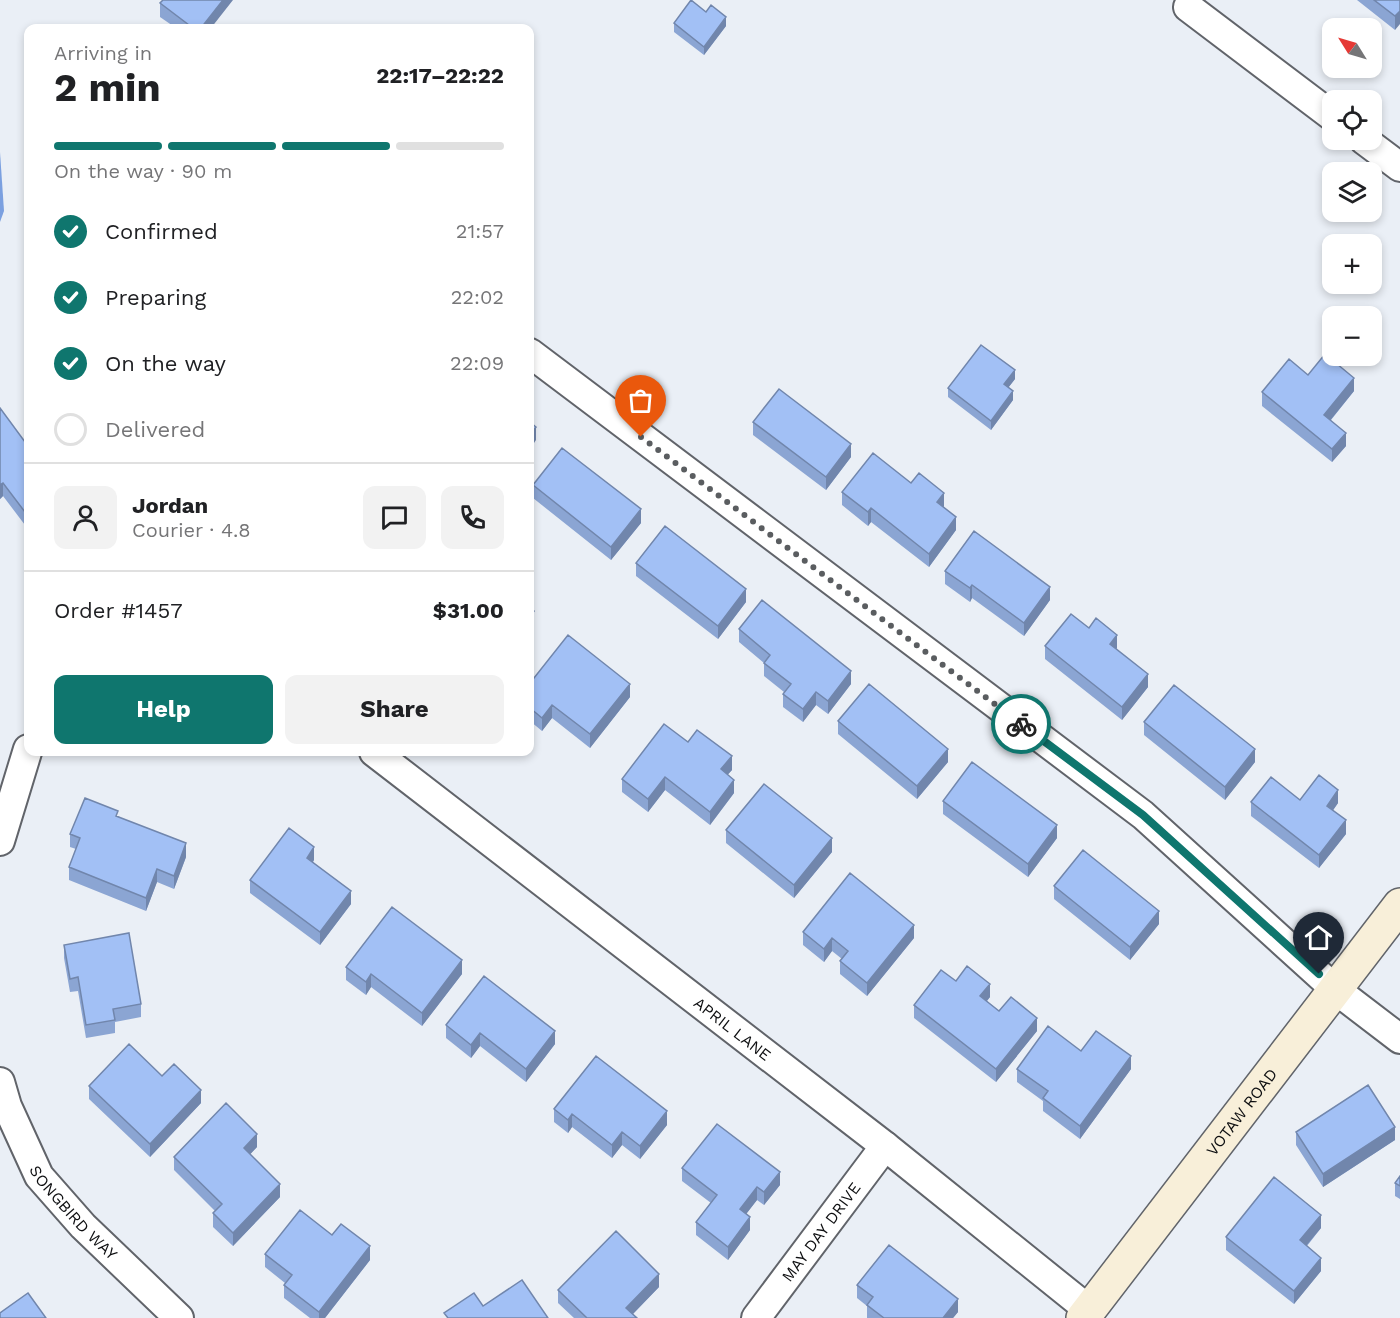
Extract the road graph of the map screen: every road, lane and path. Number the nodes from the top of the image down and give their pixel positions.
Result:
1 (1188, 7) dead end
2 (1322, 108) edge
3 (1377, 150) edge
4 (1400, 167) edge
5 (534, 355) edge
6 (26, 756) edge
7 (379, 756) edge
8 (0, 841) edge
9 (1400, 905) edge
10 (1336, 990) junction
11 (1400, 1039) edge
12 (0, 1082) edge
13 (885, 1146) junction
14 (1086, 1314) edge
15 (179, 1318) edge
16 (756, 1318) edge

1 - 2 street
3 - 4 street
5 - 10 street
6 - 8 street
7 - 13 street, APRIL LANE
9 - 10 street, VOTAW ROAD
10 - 11 street
10 - 14 street, VOTAW ROAD
12 - 15 street, SONGBIRD WAY
13 - 14 street, APRIL LANE
13 - 16 street, MAY DAY DRIVE

